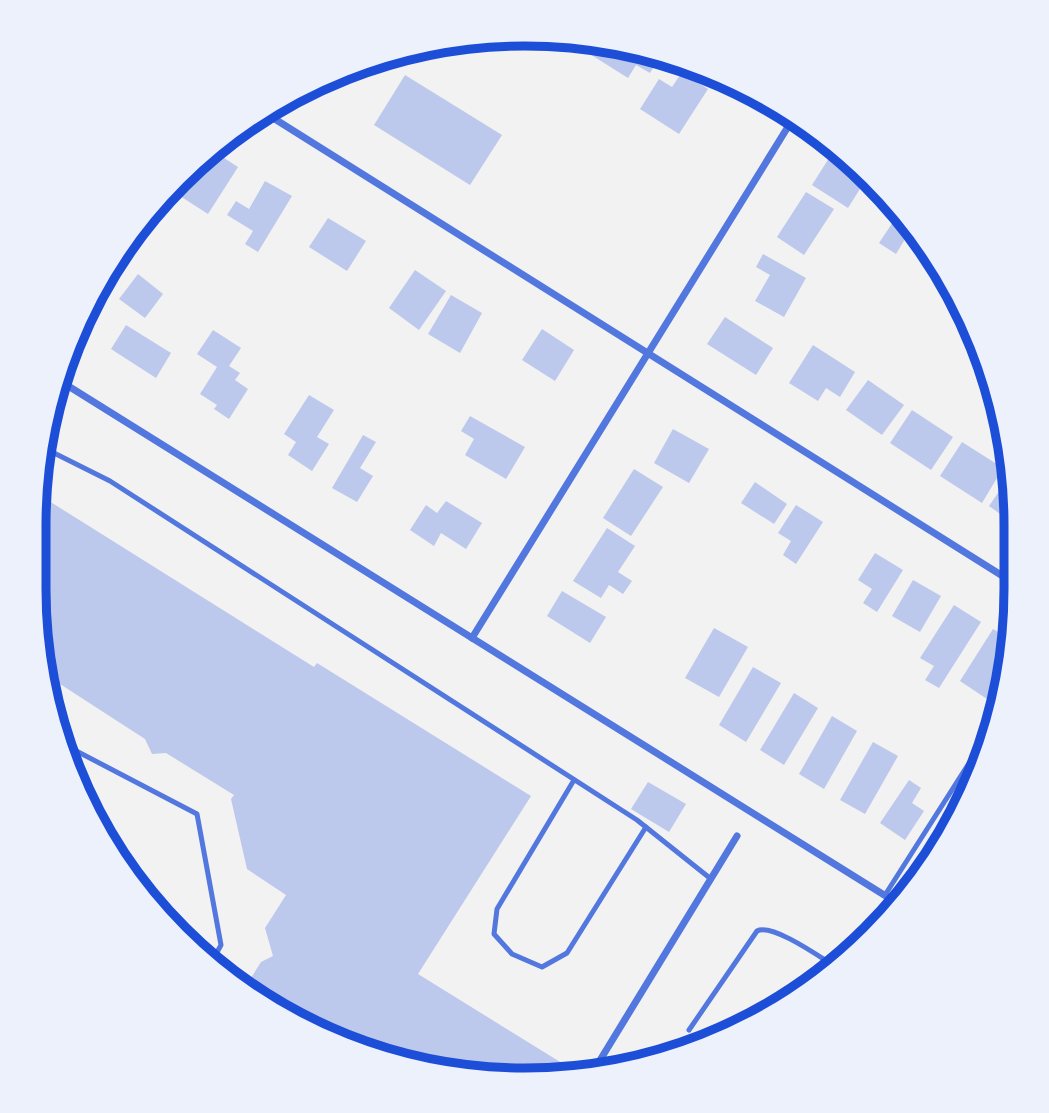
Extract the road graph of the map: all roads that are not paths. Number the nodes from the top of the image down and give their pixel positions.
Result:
1 (272, 117) edge
2 (789, 125) edge
3 (648, 353) junction
4 (67, 385) edge
5 (52, 452) edge
6 (1004, 577) edge
7 (472, 638) junction
8 (74, 750) edge
9 (972, 759) edge
10 (574, 780) junction
11 (646, 827) junction
12 (737, 836) dead end
13 (711, 879) junction
14 (885, 895) junction
15 (890, 898) edge
16 (216, 955) edge
17 (826, 961) edge
18 (689, 1030) dead end
19 (600, 1061) edge

1 - 3 street
2 - 3 street
3 - 6 street
3 - 7 street
4 - 7 street
5 - 10 lane
7 - 14 street
8 - 16 lane
9 - 14 lane
10 - 11 lane
10 - 11 lane
11 - 13 lane
12 - 13 street
13 - 19 street
14 - 15 street
17 - 18 lane

